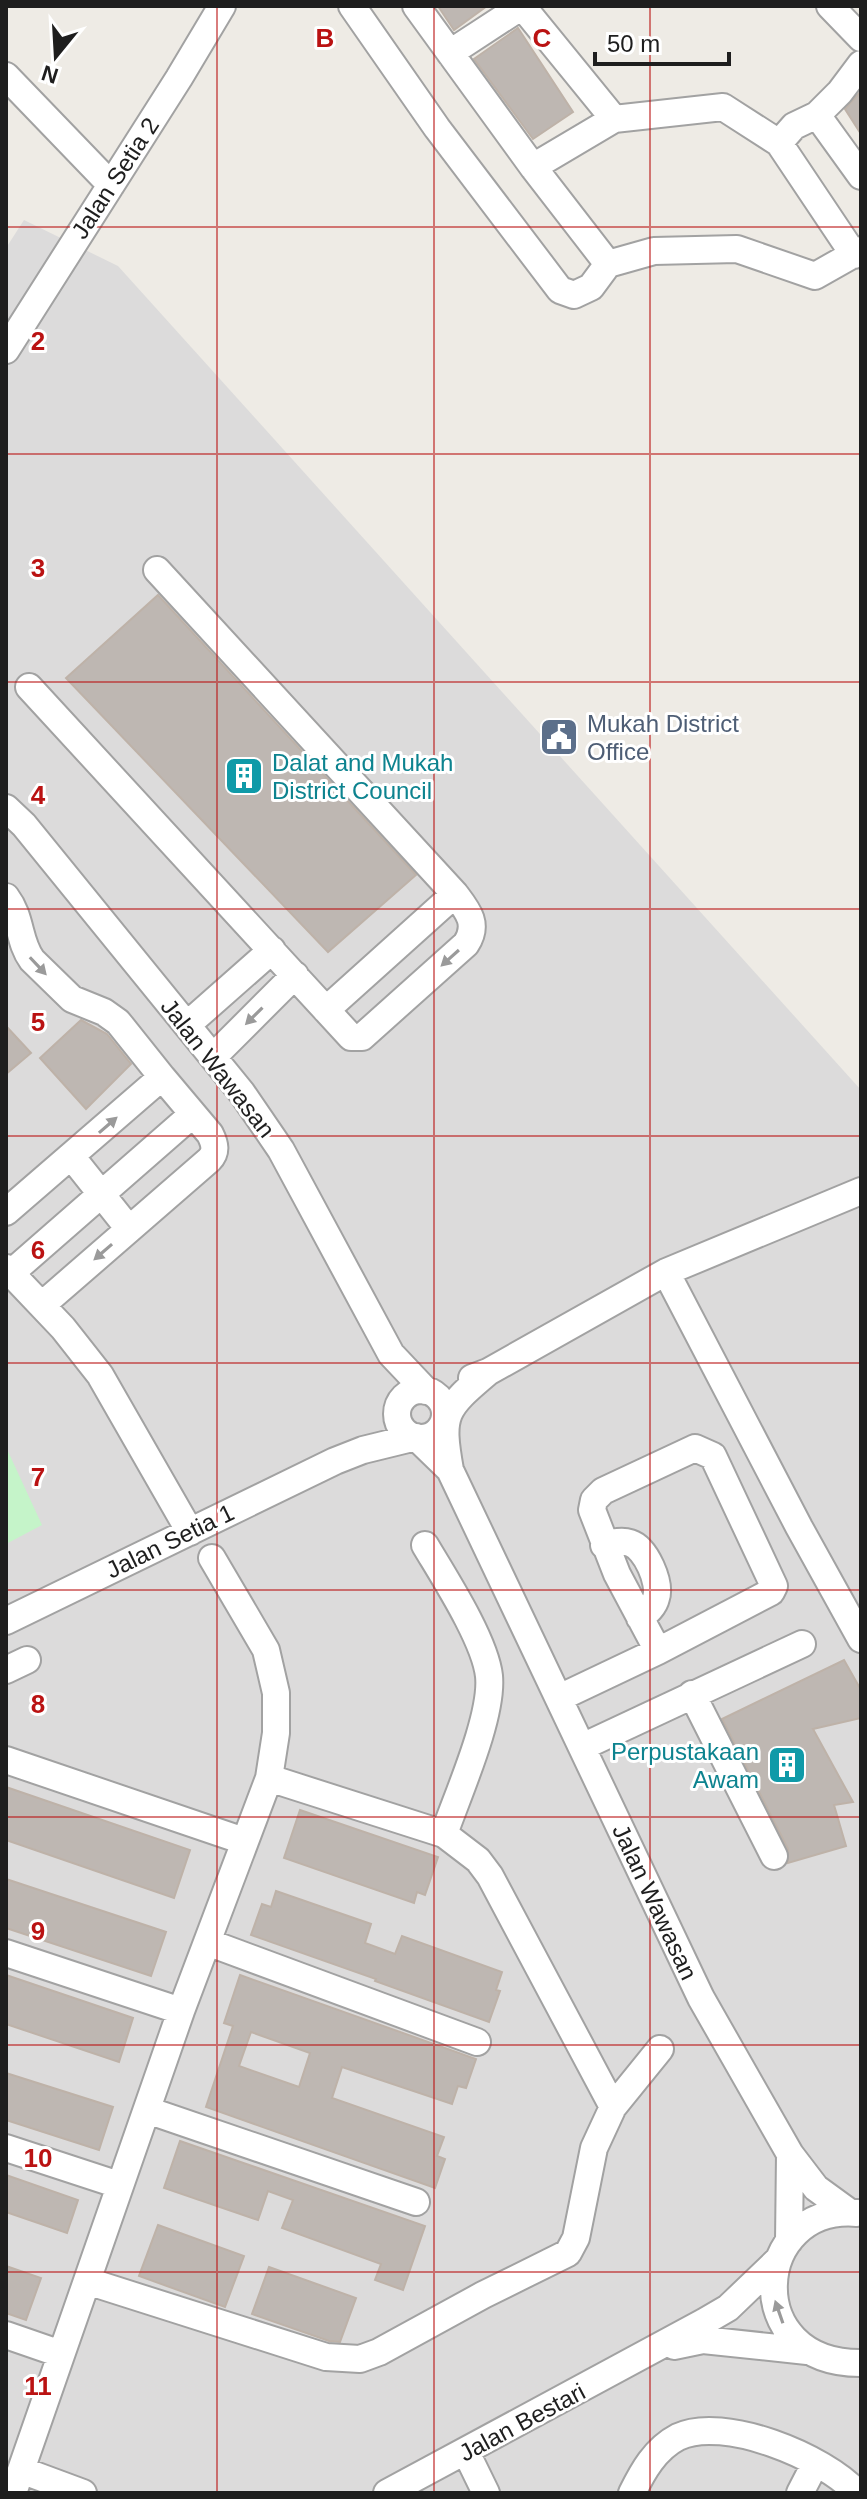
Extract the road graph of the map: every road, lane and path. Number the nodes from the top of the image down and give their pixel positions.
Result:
1 (222, 6) edge
2 (352, 6) edge
3 (416, 6) edge
4 (522, 6) edge
5 (830, 6) edge
6 (861, 38) edge
7 (450, 53) junction
8 (861, 64) edge
9 (6, 76) edge
10 (817, 115) junction
11 (614, 119) junction
12 (779, 143) junction
13 (533, 167) junction
14 (861, 176) edge
15 (111, 185) junction
16 (858, 253) edge
17 (608, 264) junction
18 (6, 350) edge
19 (157, 570) dead end
20 (29, 687) dead end
21 (6, 808) edge
22 (455, 894) junction
23 (6, 897) edge
24 (272, 950) junction
25 (295, 975) junction
26 (326, 1010) junction
27 (187, 1025) junction
28 (213, 1057) junction
29 (162, 1077) junction
30 (193, 1114) junction
31 (71, 1156) junction
32 (861, 1191) edge
33 (101, 1194) junction
34 (6, 1212) edge
35 (129, 1229) junction
36 (8, 1270) edge
37 (666, 1272) junction
38 (42, 1305) junction
39 (391, 1354) junction
40 (488, 1372) junction
41 (427, 1391) junction
42 (398, 1410) junction
43 (445, 1416) junction
44 (416, 1437) junction
45 (335, 1461) junction
46 (450, 1470) junction
47 (190, 1532) junction
48 (425, 1545) dead end
49 (212, 1558) dead end
50 (6, 1621) edge
51 (861, 1639) edge
52 (802, 1644) dead end
53 (658, 1651) junction
54 (692, 1694) junction
55 (559, 1698) junction
56 (582, 1747) junction
57 (6, 1760) edge
58 (269, 1778) junction
59 (444, 1834) junction
60 (244, 1841) junction
61 (774, 1856) dead end
62 (207, 1942) junction
63 (6, 1953) edge
64 (181, 2011) junction
65 (477, 2042) dead end
66 (660, 2049) dead end
67 (613, 2107) junction
68 (147, 2110) junction
69 (6, 2148) edge
70 (790, 2154) junction
71 (119, 2185) junction
72 (416, 2202) dead end
73 (855, 2212) edge
74 (784, 2250) junction
75 (87, 2281) junction
76 (6, 2335) edge
77 (655, 2350) junction
78 (807, 2351) junction
79 (61, 2354) junction
80 (850, 2363) edge
81 (861, 2387) edge
82 (466, 2452) junction
83 (815, 2464) junction
84 (17, 2482) edge
85 (83, 2493) edge
86 (387, 2493) edge
87 (486, 2493) edge
88 (632, 2493) edge
89 (800, 2493) edge
90 (857, 2493) edge

1 - 15 street, Jalan Setia 2
2 - 17 street
3 - 7 street
4 - 7 street
4 - 11 street
5 - 6 street
7 - 13 street
8 - 10 street
9 - 15 street
10 - 12 street
10 - 14 street
11 - 12 street
11 - 13 street
12 - 16 street
13 - 17 street
15 - 18 street, Jalan Setia 2
16 - 17 street
19 - 22 street
20 - 24 street
21 - 27 street, Jalan Wawasan
22 - 26 street
22 -> 26 street
23 -> 29 street
24 - 25 street
24 - 27 street
25 - 26 street
25 -> 28 street
27 - 28 street, Jalan Wawasan
28 - 39 street, Jalan Wawasan
29 - 30 street
31 -> 29 street
30 - 33 street
30 - 35 street
31 - 33 street
31 - 34 street
32 - 37 street
33 - 35 street
33 - 36 street
35 -> 38 street
36 - 38 street
37 - 40 street
37 - 51 street
38 - 47 street
39 - 41 street, Jalan Wawasan
39 - 42 street, Jalan Wawasan
40 - 41 street
40 - 43 street
41 - 42 street
41 - 43 street
42 - 44 street
42 - 45 street, Jalan Setia 1
43 - 44 street
43 - 46 street, Jalan Wawasan
44 - 45 street, Jalan Setia 1
44 - 46 street, Jalan Wawasan
45 - 47 street, Jalan Setia 1
46 - 55 street, Jalan Wawasan
47 - 50 street, Jalan Setia 1
48 - 59 street
49 - 58 street
52 - 54 street
53 - 53 street
53 - 55 street
54 - 56 street
54 - 61 street
55 - 56 street, Jalan Wawasan
56 - 70 street, Jalan Wawasan
57 - 60 street
58 - 59 street
58 - 60 street
59 - 67 street
60 - 62 street
62 - 64 street
62 - 65 street
63 - 64 street
64 - 68 street
66 - 67 street
67 - 75 street
68 - 71 street
68 - 72 street
69 - 71 street
70 - 73 street, Jalan Wawasan
70 - 74 street
71 - 75 street
73 - 74 street, Jalan Bestari
74 - 77 street, Jalan Bestari
78 -> 74 street
75 - 79 street
76 - 79 street
77 - 78 street, Jalan Bestari
77 - 82 street, Jalan Bestari
78 - 80 street
79 - 84 street
80 - 81 street
82 - 86 street, Jalan Bestari
82 - 87 street
83 - 88 street
83 - 89 street
83 - 90 street
84 - 85 street

